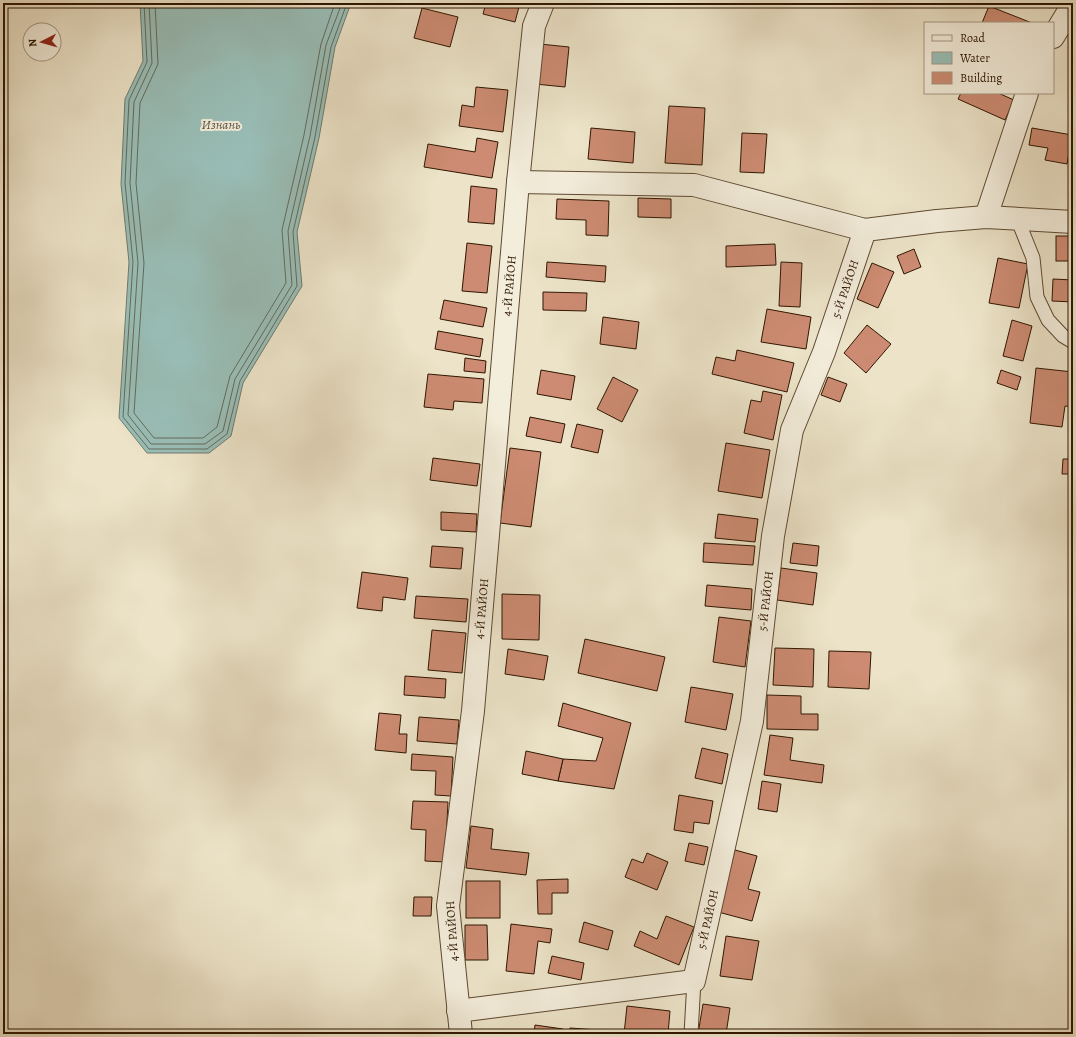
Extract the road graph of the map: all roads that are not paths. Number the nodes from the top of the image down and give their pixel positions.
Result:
1 (543, 3) edge
2 (1073, 4) edge
3 (1054, 35) edge
4 (1027, 94) edge
5 (518, 182) junction
6 (986, 217) junction
7 (1017, 218) junction
8 (1073, 222) edge
9 (865, 230) junction
10 (1073, 342) edge
11 (694, 981) junction
12 (458, 1011) junction
13 (461, 1034) edge
14 (690, 1034) edge

1 - 5 street, 4-Й РАЙОН
2 - 3 street
4 - 6 street
5 - 9 street
5 - 12 street, 4-Й РАЙОН
6 - 7 street
6 - 9 street
7 - 8 street
7 - 10 lane
9 - 11 street, 5-Й РАЙОН
11 - 12 street
11 - 14 lane
12 - 13 street, 4-Й РАЙОН

